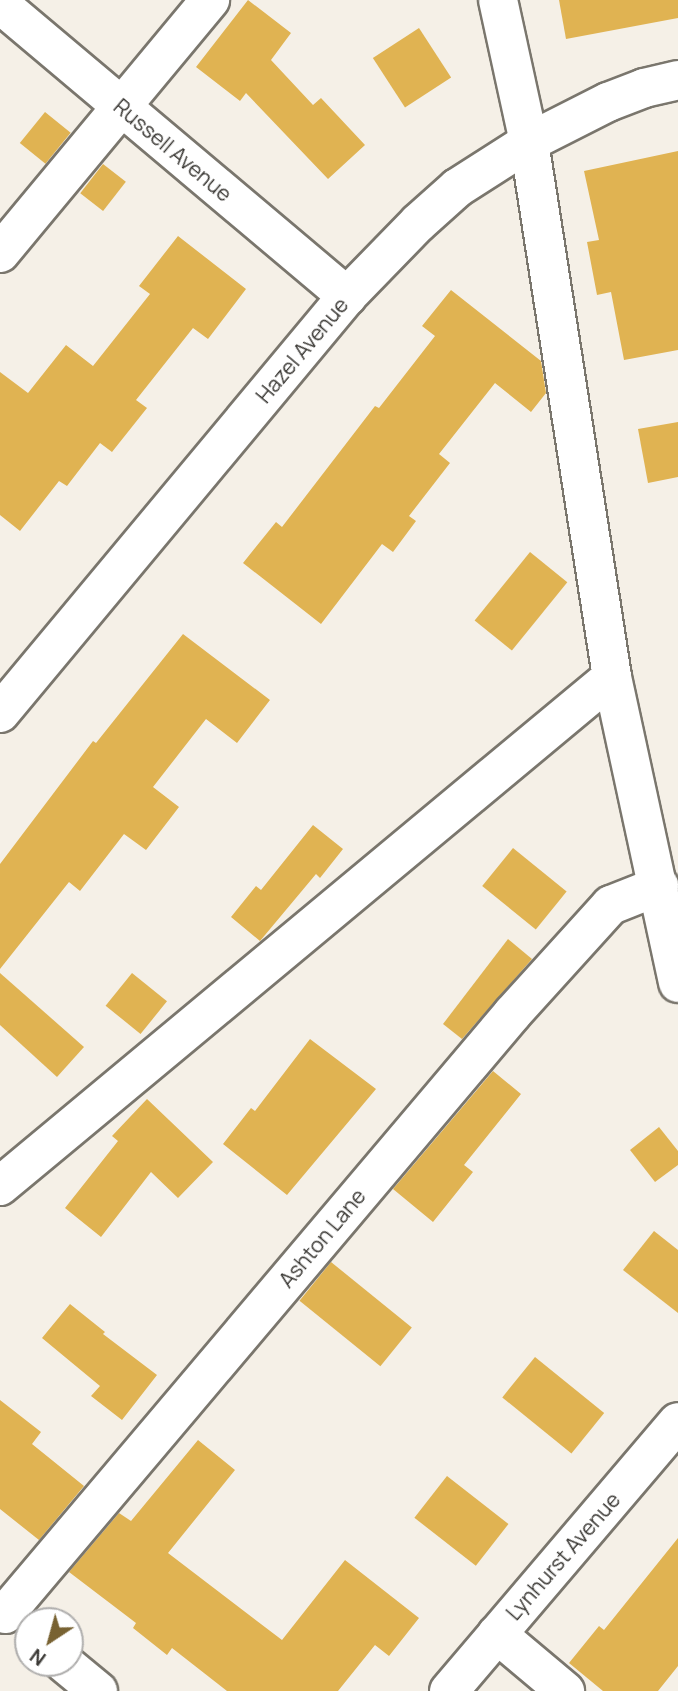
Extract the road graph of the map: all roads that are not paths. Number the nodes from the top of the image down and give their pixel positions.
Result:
1 (210, 0) edge
2 (498, 0) edge
3 (0, 4) edge
4 (678, 80) edge
5 (122, 108) junction
6 (529, 142) junction
7 (0, 253) edge
8 (348, 296) junction
9 (612, 677) junction
10 (0, 713) edge
11 (659, 886) junction
12 (678, 982) edge
13 (0, 1186) edge
14 (678, 1422) edge
15 (11, 1619) edge
16 (497, 1634) junction
17 (81, 1677) edge
18 (98, 1691) edge
19 (449, 1691) edge
20 (565, 1691) edge

1 - 5 street
2 - 6 street
3 - 5 street, Russell Avenue
4 - 6 street, Hazel Avenue
5 - 7 street
5 - 8 street, Russell Avenue
6 - 8 street, Hazel Avenue
6 - 9 street
8 - 10 street, Hazel Avenue
9 - 11 street
9 - 13 street
11 - 12 street
11 - 15 street, Ashton Lane
14 - 16 street, Lynhurst Avenue
16 - 19 street, Lynhurst Avenue
16 - 20 street
17 - 18 street

